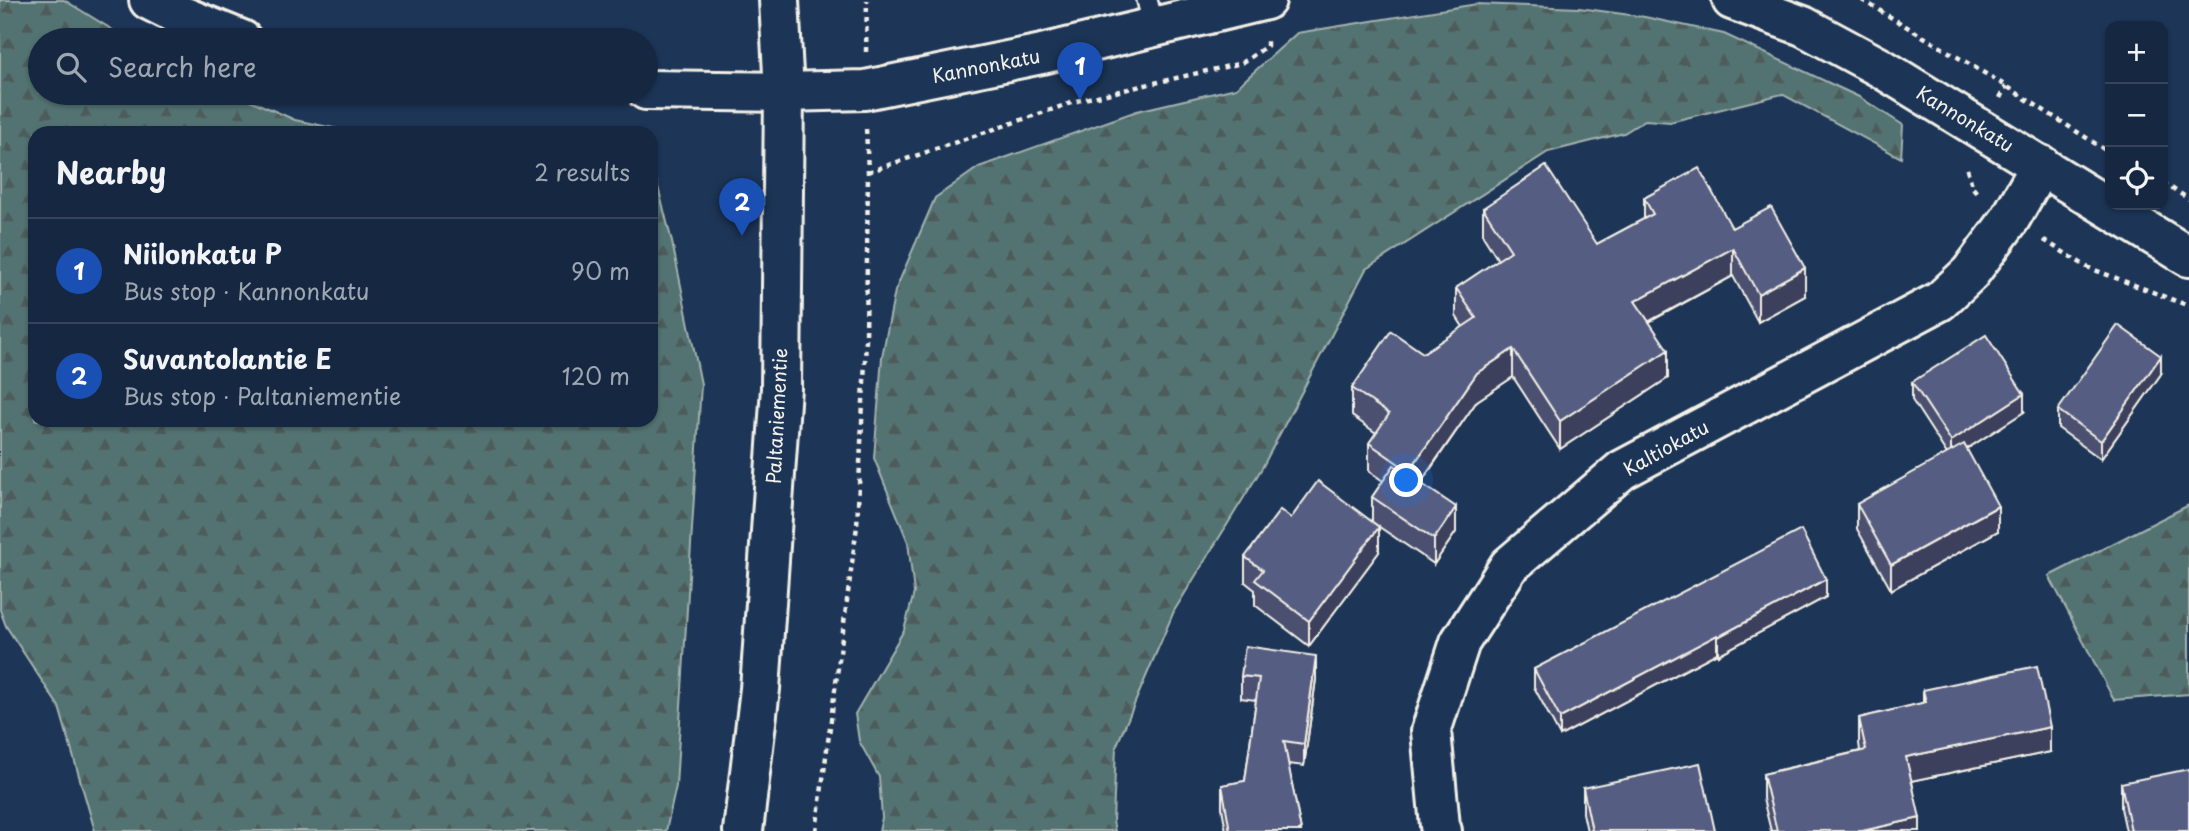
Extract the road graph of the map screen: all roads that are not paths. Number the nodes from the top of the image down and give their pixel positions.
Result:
1 (149, 0) edge
2 (779, 0) edge
3 (1732, 0) edge
4 (1150, 14) edge
5 (1267, 17) edge
6 (212, 28) edge
7 (658, 90) edge
8 (784, 92) junction
9 (2041, 165) junction
10 (2189, 257) edge
11 (743, 831) edge
12 (1442, 831) edge

1 - 6 street
2 - 8 street, Paltaniementie
3 - 9 street, Kannonkatu
4 - 5 street, Kannonkatu
4 - 8 street, Kannonkatu
7 - 8 street, Kannonkatu
8 - 11 street, Paltaniementie
9 - 10 street, Kannonkatu
9 - 12 street, Kaltiokatu

